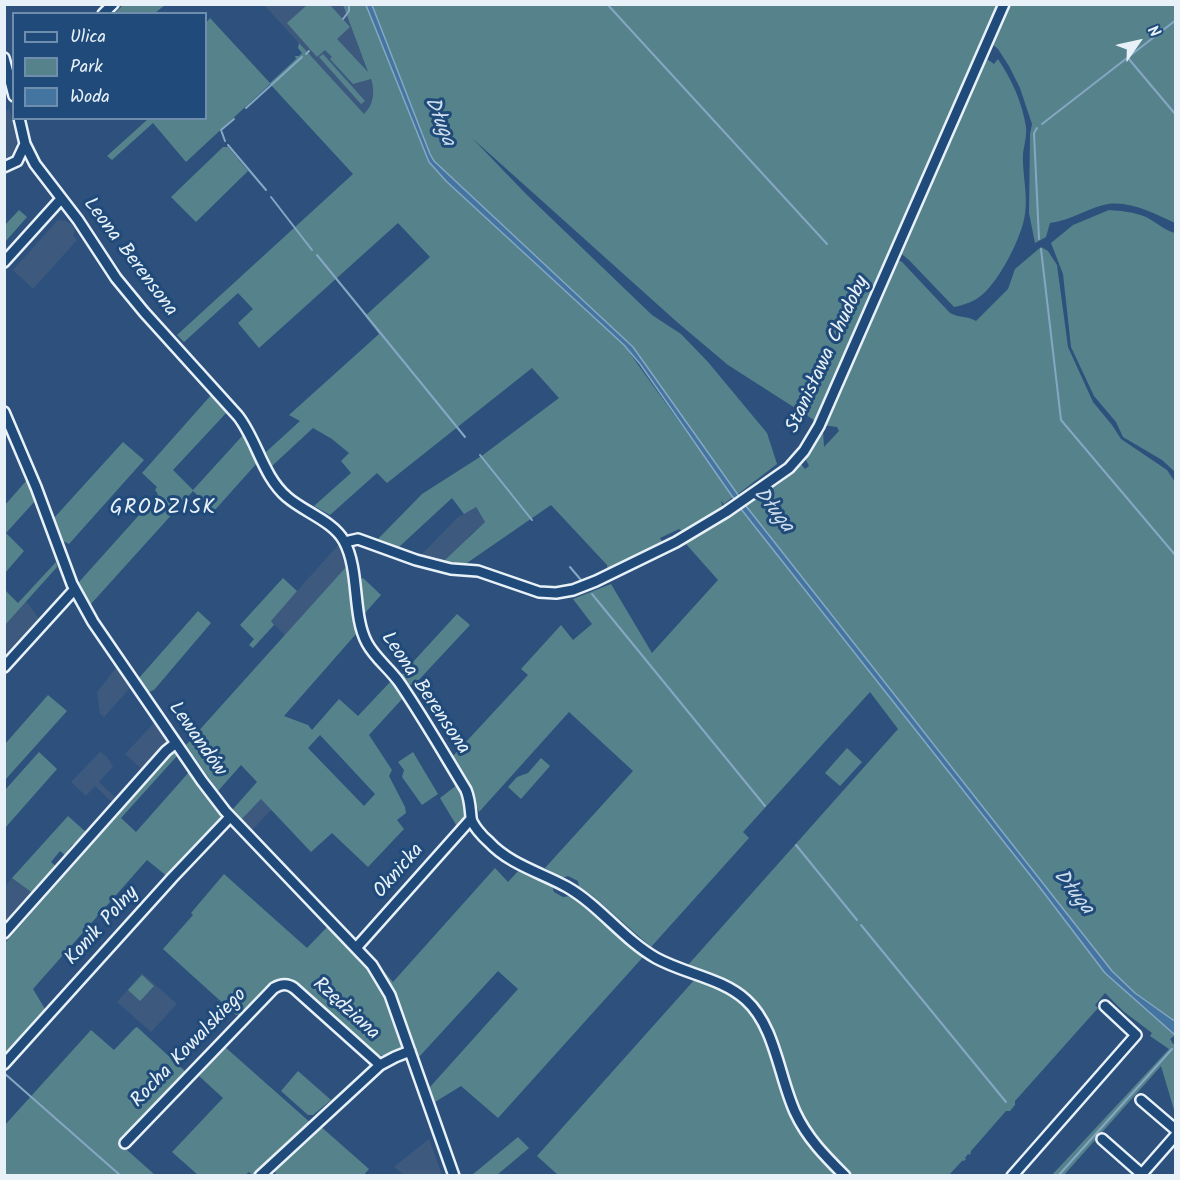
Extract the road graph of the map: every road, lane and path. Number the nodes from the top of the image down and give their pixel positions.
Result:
1 (1004, 4) edge
2 (4, 58) edge
3 (11, 93) edge
4 (20, 120) edge
5 (26, 144) junction
6 (17, 161) junction
7 (35, 164) junction
8 (4, 167) edge
9 (61, 199) junction
10 (4, 262) edge
11 (4, 412) edge
12 (345, 542) junction
13 (74, 590) junction
14 (4, 667) edge
15 (176, 743) junction
16 (230, 817) junction
17 (471, 819) junction
18 (4, 933) edge
19 (356, 948) junction
20 (284, 984) joint
21 (1105, 1006) dead end
22 (410, 1051) junction
23 (4, 1064) edge
24 (380, 1065) junction
25 (1141, 1100) dead end
26 (1176, 1130) edge
27 (1176, 1135) edge
28 (1102, 1138) dead end
29 (125, 1143) dead end
30 (265, 1174) edge
31 (1142, 1175) edge
32 (454, 1176) edge
33 (845, 1176) edge
34 (1012, 1176) edge

1 - 12 street, Stanisława Chudoby
2 - 3 street
4 - 5 street, Leona Berensona
5 - 6 street
5 - 7 street, Leona Berensona
6 - 7 street
6 - 8 street
7 - 9 street, Leona Berensona
9 - 10 street
9 - 12 street, Leona Berensona
11 - 13 street, Lewandów
12 - 17 street, Leona Berensona
13 - 14 street
13 - 15 street, Lewandów
15 - 16 street, Lewandów
15 - 18 street
16 - 19 street, Lewandów
16 - 23 street, Konik Polny
17 - 19 street, Oknicka
17 - 33 street, Leona Berensona
19 - 22 street, Lewandów
20 - 24 street, Rzędziana
20 - 29 street, Rocha Kowalskiego
21 - 34 street
22 - 24 street
22 - 32 street, Lewandów
24 - 30 street
25 - 26 street
27 - 31 street
28 - 31 street

